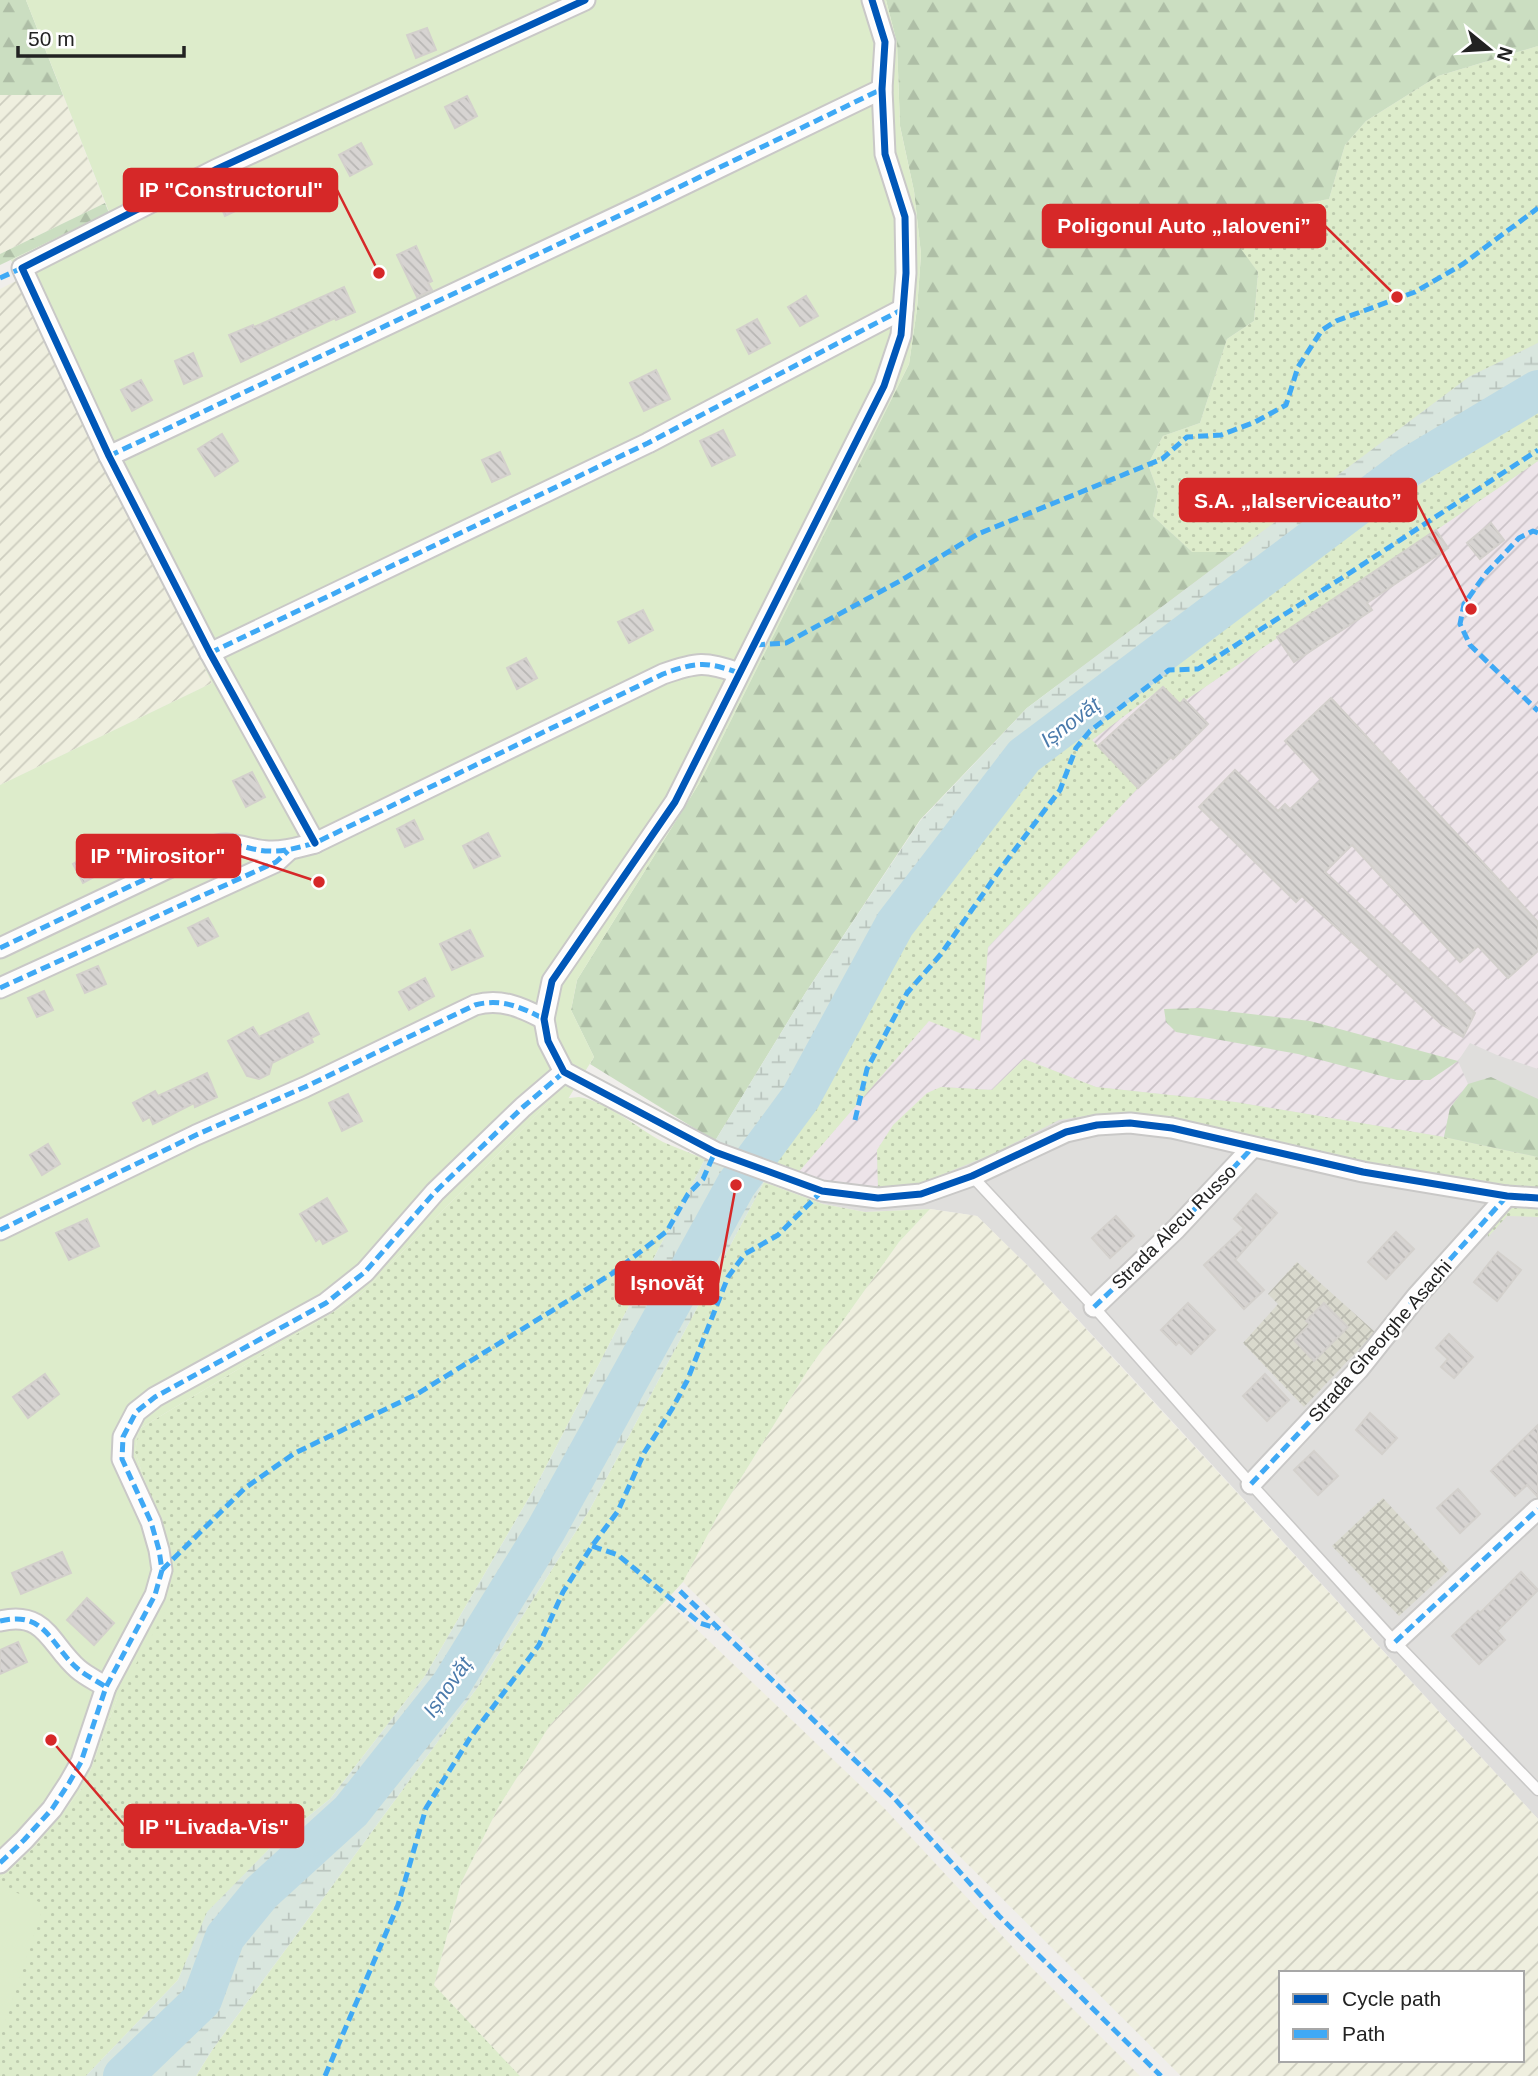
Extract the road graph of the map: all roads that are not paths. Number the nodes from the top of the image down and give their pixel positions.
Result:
1 (585, 0) edge
2 (872, 0) edge
3 (882, 89) junction
4 (903, 309) junction
5 (109, 456) junction
6 (209, 653) junction
7 (739, 673) junction
8 (315, 843) junction
9 (288, 851) junction
10 (0, 948) edge
11 (0, 988) edge
12 (544, 1019) junction
13 (564, 1072) junction
14 (1253, 1147) junction
15 (972, 1176) junction
16 (1507, 1196) junction
17 (1538, 1198) edge
18 (0, 1230) edge
19 (1094, 1307) junction
20 (1251, 1484) junction
21 (1538, 1508) edge
22 (0, 1621) edge
23 (1395, 1642) junction
24 (106, 1687) junction
25 (1538, 1790) edge
26 (0, 1863) edge

1 - 5 street
2 - 3 street
3 - 4 street
3 - 5 street
4 - 6 street
4 - 7 street
5 - 6 street
6 - 8 street
7 - 8 street
7 - 12 street
8 - 9 street
9 - 10 street
9 - 11 street
12 - 13 street
12 - 18 street
13 - 15 street
13 - 24 street
14 - 15 street
14 - 16 street
14 - 19 street, Strada Alecu Russo
15 - 19 lane
16 - 17 street
16 - 20 street, Strada Gheorghe Asachi
19 - 20 lane
20 - 23 lane
21 - 23 street
22 - 24 street
23 - 25 lane
24 - 26 street

